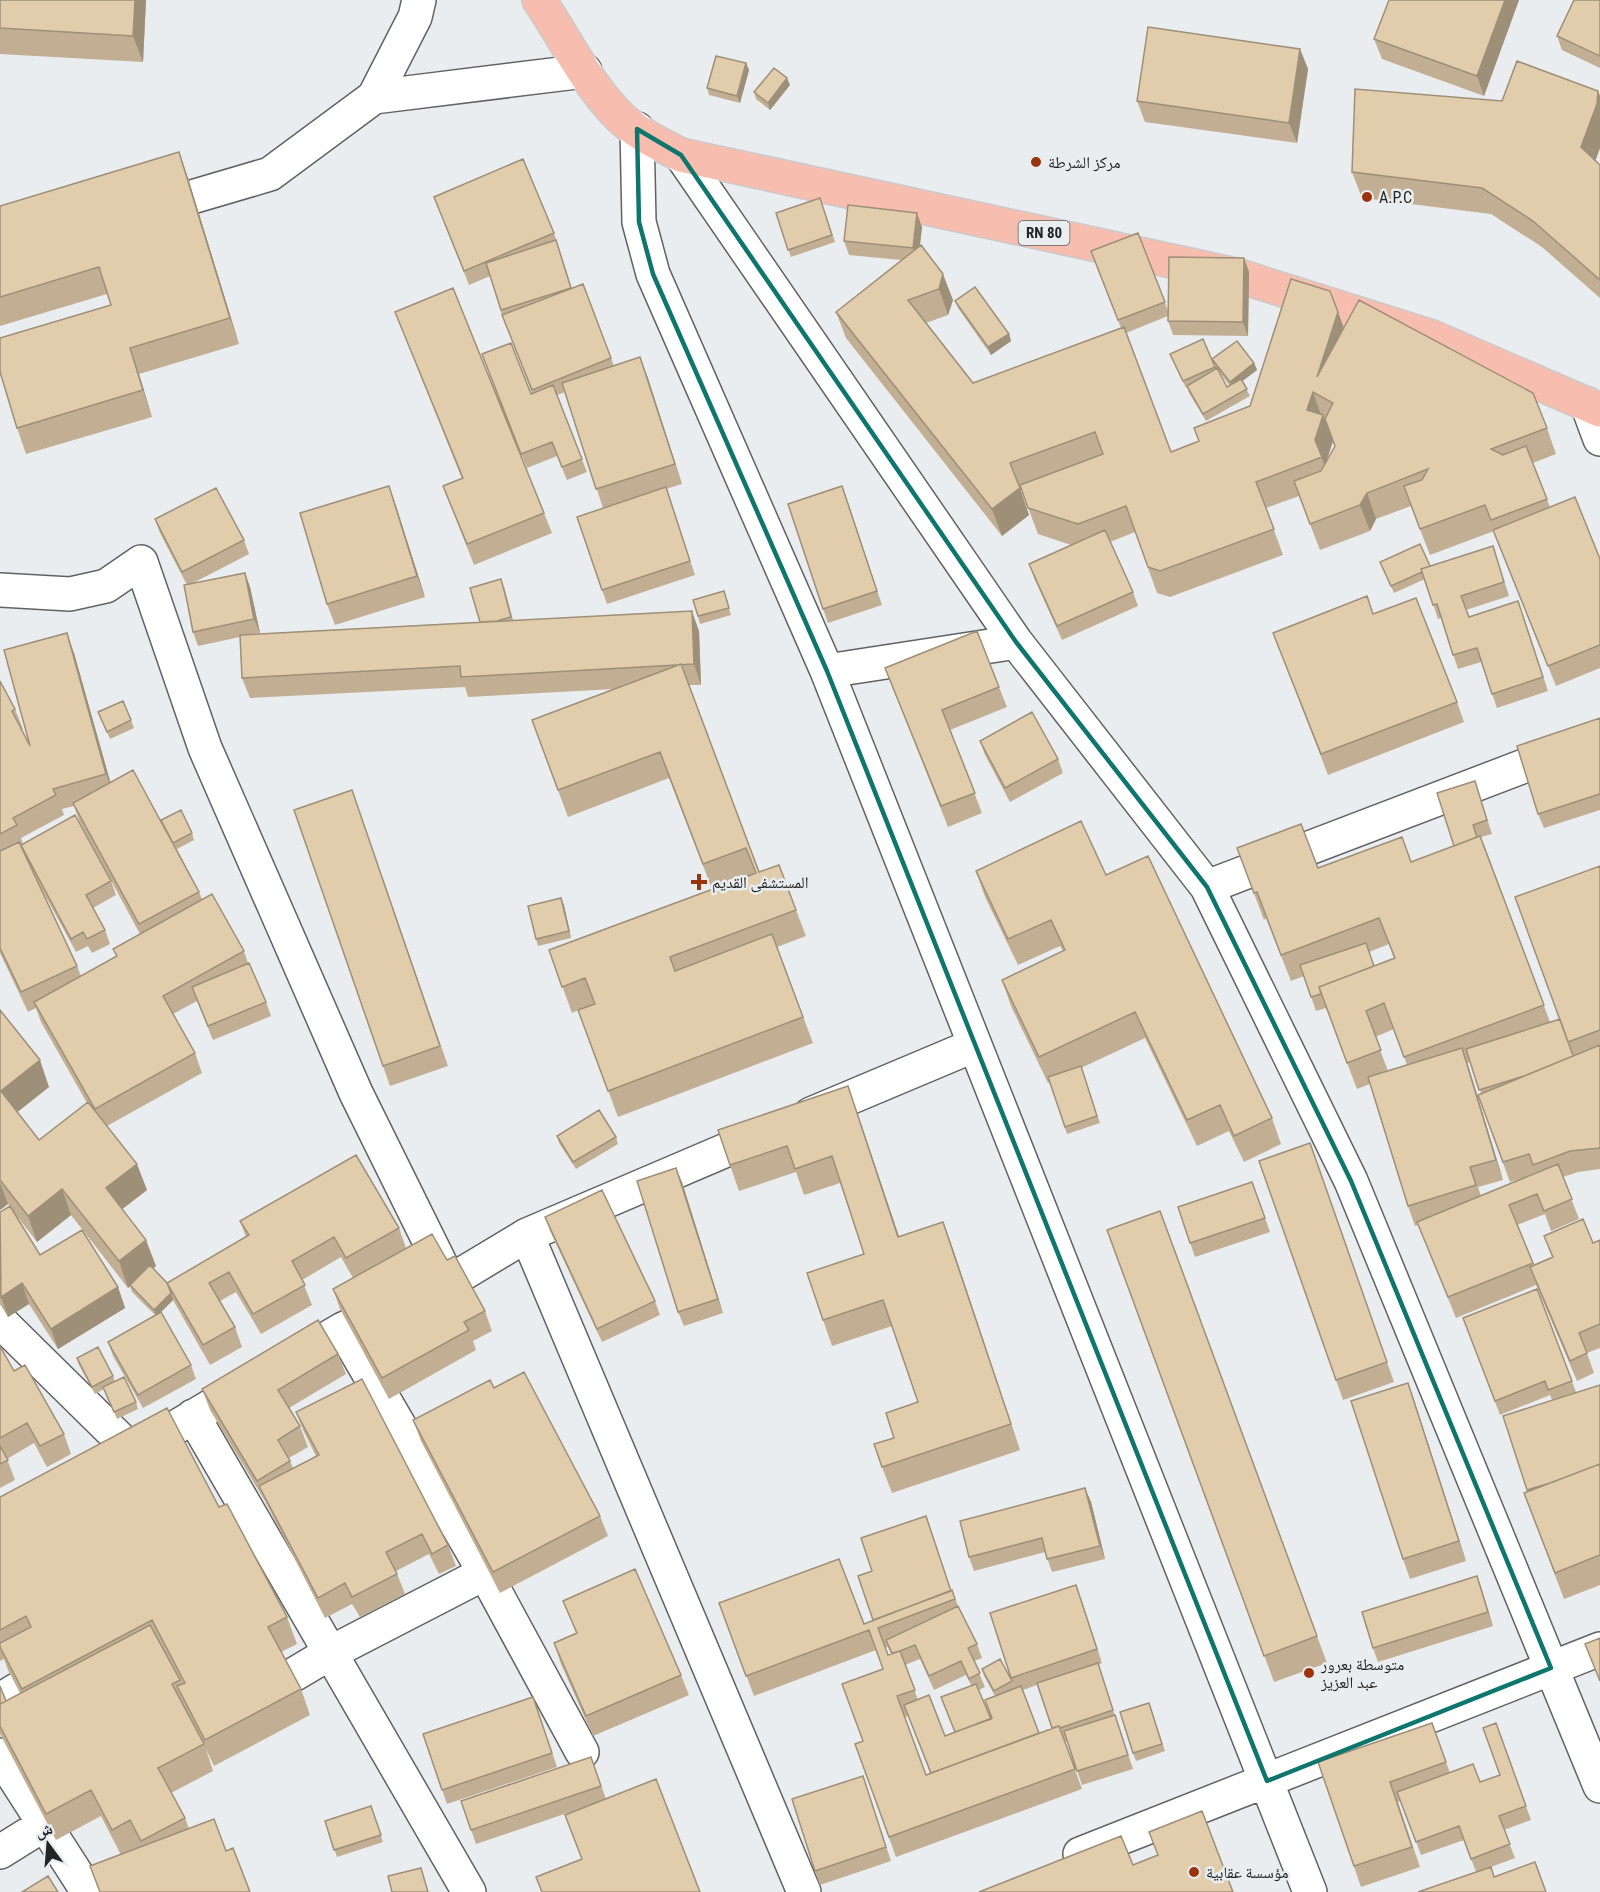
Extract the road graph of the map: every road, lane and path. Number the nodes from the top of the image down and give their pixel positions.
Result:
1 (419, 0) edge
2 (539, 0) edge
3 (585, 71) junction
4 (374, 96) junction
5 (637, 129) junction
6 (681, 155) junction
7 (126, 211) edge
8 (1594, 407) edge
9 (1600, 439) edge
10 (0, 590) edge
11 (1016, 642) junction
12 (827, 671) junction
13 (1600, 737) edge
14 (1206, 887) junction
15 (975, 1045) junction
16 (527, 1235) junction
17 (449, 1282) junction
18 (0, 1321) edge
19 (343, 1329) junction
20 (193, 1416) junction
21 (134, 1453) junction
22 (105, 1470) edge
23 (485, 1573) junction
24 (1600, 1649) edge
25 (81, 1650) edge
26 (330, 1653) junction
27 (1551, 1668) junction
28 (0, 1700) edge
29 (228, 1713) edge
30 (582, 1752) dead end
31 (0, 1755) edge
32 (1267, 1781) junction
33 (106, 1786) edge
34 (1600, 1786) edge
35 (45, 1822) junction
36 (0, 1852) edge
37 (1048, 1866) edge
38 (88, 1892) edge
39 (469, 1892) edge
40 (804, 1892) edge
41 (1310, 1892) edge

1 - 4 street
2 - 3 main road, RN 80
3 - 4 street
3 - 5 main road, RN 80
4 - 7 street
5 - 6 main road, RN 80
5 - 12 street
6 - 8 main road, RN 80
6 - 11 street
8 - 9 street
10 - 17 street
11 - 12 street
11 - 14 street
12 - 15 street
13 - 14 street
14 - 27 street
15 - 16 street
15 - 32 street
16 - 17 street
16 - 40 street
17 - 19 street
18 - 21 street
19 - 20 street
19 - 23 street
20 - 21 street
20 - 26 street
21 - 22 street
23 - 26 street
23 - 30 street
24 - 27 street
25 - 28 street
26 - 29 street
26 - 39 street
27 - 32 street
27 - 34 street
31 - 35 street
32 - 37 street
32 - 41 street
33 - 35 street
35 - 36 street
35 - 38 street

